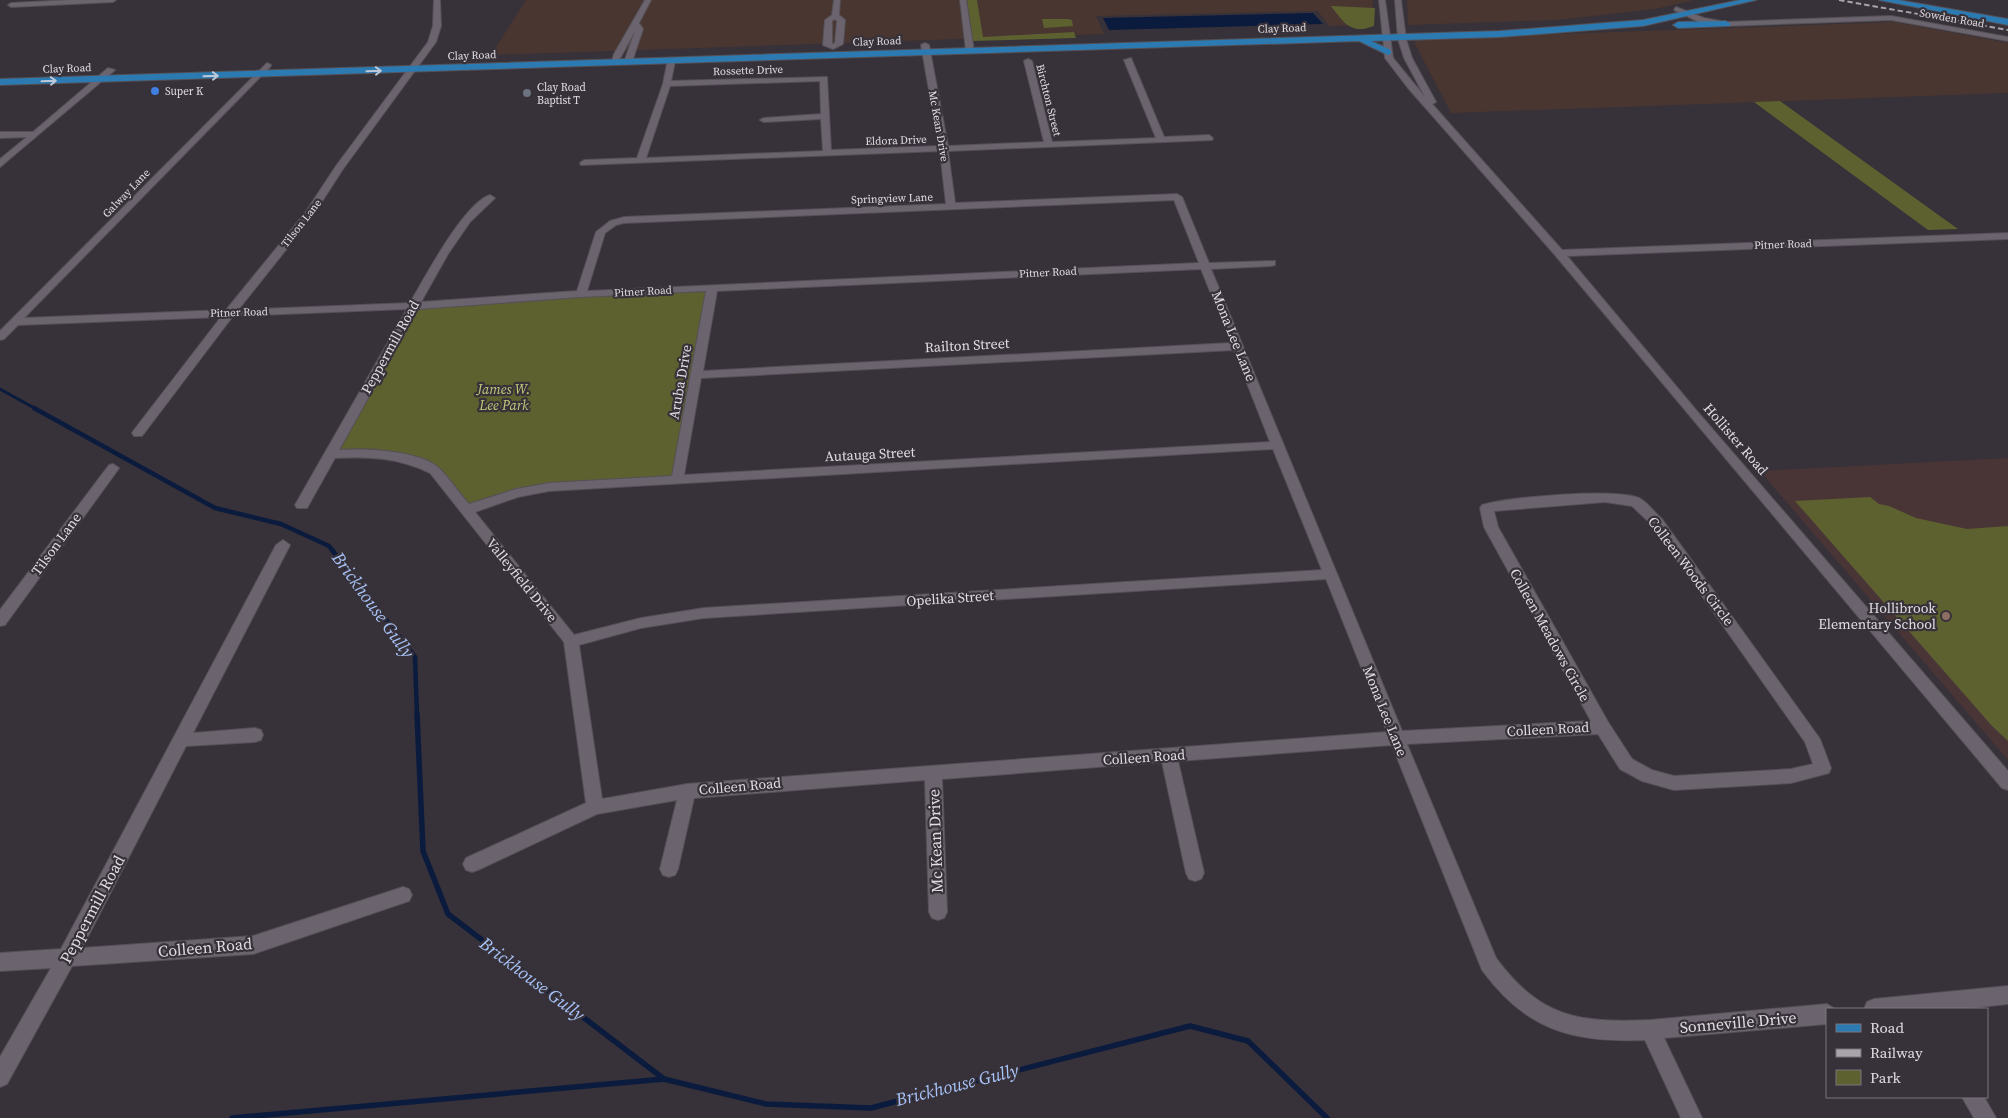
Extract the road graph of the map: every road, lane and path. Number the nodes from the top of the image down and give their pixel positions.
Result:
1 (113, 0) edge
2 (437, 0) edge
3 (648, 0) edge
4 (837, 0) edge
5 (963, 0) edge
6 (1382, 0) edge
7 (1398, 0) edge
8 (1716, 0) edge
9 (1752, 0) edge
10 (1883, 0) edge
11 (1906, 0) edge
12 (11, 4) edge
13 (1676, 9) junction
14 (1691, 14) junction
15 (835, 16) junction
16 (2008, 20) edge
17 (1577, 22) junction
18 (1743, 22) junction
19 (1643, 23) junction
20 (637, 24) junction
21 (1726, 24) junction
22 (1589, 28) junction
23 (1401, 33) junction
24 (1385, 34) junction
25 (1254, 38) junction
26 (1343, 38) junction
27 (2008, 39) edge
28 (969, 47) junction
29 (926, 48) junction
30 (833, 51) junction
31 (1388, 52) junction
32 (616, 58) junction
33 (629, 58) junction
34 (418, 60) junction
35 (1128, 60) dead end
36 (670, 61) junction
37 (1028, 61) dead end
38 (267, 65) junction
39 (111, 70) junction
40 (411, 70) junction
41 (1400, 72) junction
42 (1417, 72) junction
43 (0, 74) edge
44 (258, 74) junction
45 (101, 79) junction
46 (0, 82) edge
47 (667, 84) junction
48 (825, 116) junction
49 (1439, 116) junction
50 (764, 120) dead end
51 (36, 134) junction
52 (0, 135) edge
53 (1209, 138) dead end
54 (1161, 140) junction
55 (1049, 145) junction
56 (944, 150) junction
57 (828, 154) junction
58 (641, 160) junction
59 (584, 163) dead end
60 (0, 164) edge
61 (1176, 197) joint
62 (490, 198) dead end
63 (951, 206) junction
64 (2008, 236) edge
65 (1559, 253) junction
66 (1271, 263) dead end
67 (1204, 265) junction
68 (712, 288) junction
69 (581, 294) junction
70 (413, 306) junction
71 (229, 313) junction
72 (16, 322) junction
73 (0, 337) edge
74 (1239, 346) junction
75 (696, 375) junction
76 (138, 434) dead end
77 (1278, 445) junction
78 (332, 454) junction
79 (113, 468) dead end
80 (677, 481) junction
81 (302, 505) dead end
82 (1487, 508) joint
83 (466, 510) junction
84 (283, 545) dead end
85 (1331, 574) junction
86 (0, 621) edge
87 (572, 641) junction
88 (1602, 727) junction
89 (255, 735) dead end
90 (1396, 738) junction
91 (182, 740) junction
92 (1169, 755) junction
93 (1824, 768) joint
94 (933, 771) junction
95 (2008, 783) edge
96 (687, 791) junction
97 (595, 807) junction
98 (472, 864) dead end
99 (669, 868) dead end
100 (1195, 873) dead end
101 (403, 895) dead end
102 (938, 912) dead end
103 (67, 957) junction
104 (0, 962) edge
105 (2008, 995) edge
106 (1914, 1007) edge
107 (1894, 1008) edge
108 (1826, 1014) edge
109 (1650, 1030) junction
110 (0, 1077) edge
111 (1973, 1098) edge
112 (1692, 1118) edge
113 (1986, 1118) edge

1 - 12 street
2 - 34 street, Tilson Lane
3 - 20 street
4 - 15 street
5 - 28 street
6 - 24 street, Hollister Road
7 - 23 street, Hollister Road
8 - 13 main road, Clay Road
9 - 14 main road, Clay Road
10 - 16 main road
11 - 16 main road
13 - 14 street, Sowden Road
13 - 17 main road, Clay Road
14 - 18 street, Sowden Road
14 - 19 main road, Clay Road
14 - 21 street, Sowden Road
15 - 30 street
15 - 30 street
17 - 22 main road
17 - 23 main road, Clay Road
18 - 21 street, Sowden Road
18 - 27 street, Sowden Road
19 - 21 main road
19 - 22 main road, Clay Road
20 - 32 street
20 - 33 street
22 - 23 main road, Clay Road
23 - 24 main road, Clay Road
23 - 42 street, Hollister Road
24 - 25 main road, Clay Road
24 - 26 main road, Clay Road
24 - 31 street, Hollister Road
25 - 26 main road, Clay Road
25 - 28 main road, Clay Road
26 - 31 main road
28 - 29 main road, Clay Road
29 - 30 main road, Clay Road
29 - 56 street, Mc Kean Drive
30 - 33 main road, Clay Road
30 - 36 main road, Clay Road
31 - 41 street, Hollister Road
32 - 33 main road, Clay Road
32 - 34 main road, Clay Road
32 - 40 main road, Clay Road
33 - 36 main road, Clay Road
34 - 38 main road, Clay Road
34 - 40 street, Tilson Lane
35 - 54 street
36 - 47 street
37 - 55 street, Birchton Street
38 - 39 main road, Clay Road
38 - 44 street, Galway Lane
39 - 43 main road, Clay Road
39 - 45 street
44 -> 40 main road, Clay Road
40 - 71 street, Tilson Lane
41 - 42 street
41 - 49 street, Hollister Road
42 - 49 street, Hollister Road
45 -> 44 main road, Clay Road
44 - 72 street, Galway Lane
46 -> 45 main road, Clay Road
45 - 51 street
47 - 48 street, Rossette Drive
47 - 58 street
48 - 50 street
48 - 57 street
49 - 65 street, Hollister Road
51 - 52 street
51 - 60 street
53 - 54 street, Eldora Drive
54 - 55 street, Eldora Drive
55 - 56 street, Eldora Drive
56 - 57 street, Eldora Drive
56 - 63 street, Mc Kean Drive
57 - 58 street, Eldora Drive
58 - 59 street, Eldora Drive
61 - 63 street, Springview Lane
61 - 67 street, Mona Lee Lane
62 - 70 street, Peppermill Road
63 - 69 street, Springview Lane
64 - 65 street, Pitner Road
65 - 95 street, Hollister Road
66 - 67 street, Pitner Road
67 - 68 street, Pitner Road
67 - 74 street, Mona Lee Lane
68 - 69 street, Pitner Road
68 - 75 street, Aruba Drive
69 - 70 street, Pitner Road
70 - 71 street, Pitner Road
70 - 78 street, Peppermill Road
71 - 72 street, Pitner Road
71 - 76 street, Tilson Lane
72 - 73 street, Galway Lane
74 - 75 street, Railton Street
74 - 77 street, Mona Lee Lane
75 - 80 street, Aruba Drive
77 - 80 street, Autauga Street
77 - 85 street, Mona Lee Lane
78 - 81 street, Peppermill Road
78 - 83 street, Valleyfield Drive
79 - 86 street, Tilson Lane
80 - 83 street, Autauga Street
82 - 88 street, Colleen Meadows Circle
82 - 93 street, Colleen Woods Circle
83 - 87 street, Valleyfield Drive
84 - 91 street, Peppermill Road
85 - 87 street, Opelika Street
85 - 90 street, Mona Lee Lane
87 - 97 street
88 - 90 street, Colleen Road
88 - 93 street, Colleen Meadows Circle
89 - 91 street
90 - 92 street, Colleen Road
90 - 109 street, Mona Lee Lane
91 - 103 street, Peppermill Road
92 - 94 street, Colleen Road
92 - 100 street
94 - 96 street, Colleen Road
94 - 102 street, Mc Kean Drive
96 - 97 street, Colleen Road
96 - 99 street, Colleen Road
97 - 98 street, Colleen Road
101 - 103 street, Colleen Road
103 - 104 street, Colleen Road
103 - 110 street, Peppermill Road
105 - 106 street
106 - 107 street
108 - 109 street, Sonneville Drive
109 - 112 street
111 - 113 street

